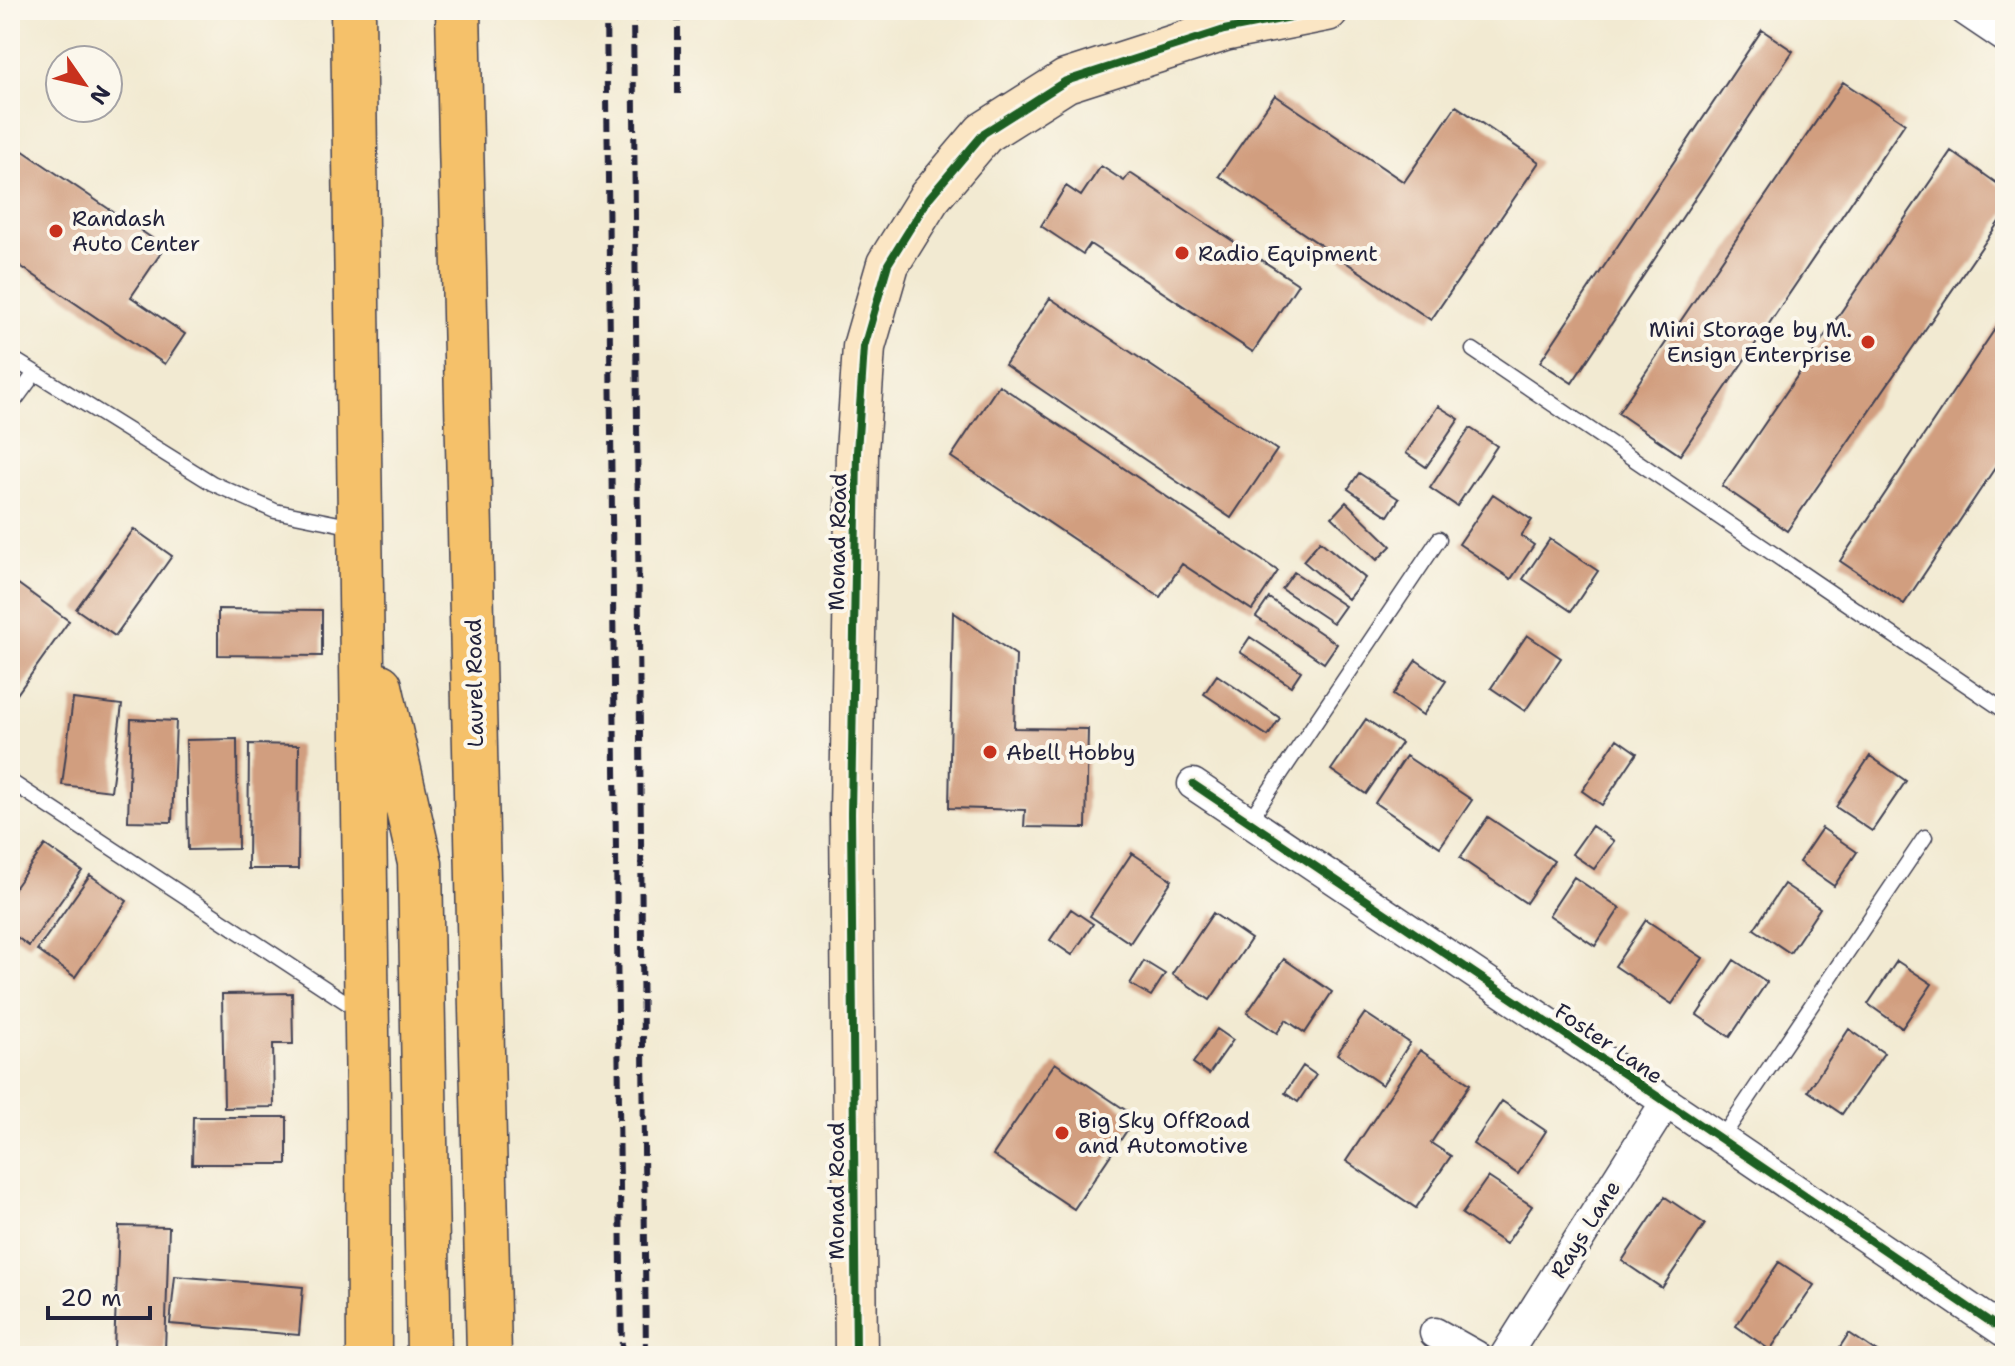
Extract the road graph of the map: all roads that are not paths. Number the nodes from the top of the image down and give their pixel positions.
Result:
1 (353, 10) edge
2 (458, 10) edge
3 (1327, 10) edge
4 (1965, 10) edge
5 (2005, 37) edge
6 (1473, 350) dead end
7 (10, 357) edge
8 (35, 373) junction
9 (10, 407) edge
10 (359, 528) junction
11 (1439, 539) dead end
12 (360, 594) junction
13 (2005, 711) edge
14 (10, 781) edge
15 (1193, 784) dead end
16 (1249, 821) junction
17 (1925, 837) dead end
18 (366, 1015) junction
19 (1666, 1102) junction
20 (1721, 1139) junction
21 (2005, 1332) edge
22 (1435, 1333) dead end
23 (369, 1356) edge
24 (429, 1356) edge
25 (489, 1356) edge
26 (856, 1356) edge
27 (1476, 1356) edge
28 (1505, 1356) edge

1 - 10 main road
2 - 25 main road, Laurel Road
3 - 26 street, Monad Road
4 - 5 street
6 - 13 lane
7 - 8 lane
8 - 9 lane
8 - 10 lane
10 - 12 main road
11 - 16 lane
12 - 18 main road
12 - 24 main road
14 - 18 lane
15 - 16 street, Foster Lane
16 - 19 street, Foster Lane
17 - 20 lane
18 - 23 main road
19 - 20 street, Foster Lane
19 - 28 street, Rays Lane
20 - 21 street, Foster Lane
22 - 27 street

